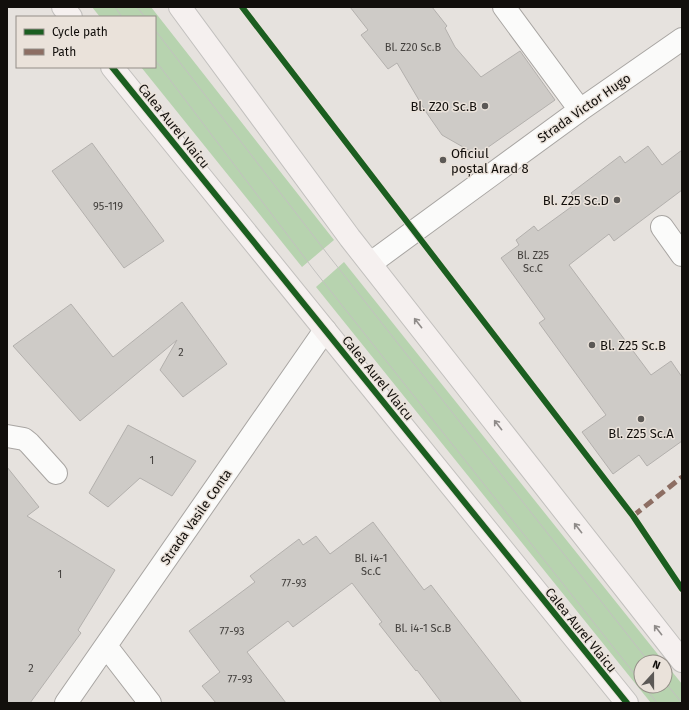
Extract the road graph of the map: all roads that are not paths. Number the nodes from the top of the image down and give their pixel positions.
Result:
1 (63, 7) edge
2 (180, 7) edge
3 (504, 7) edge
4 (70, 16) edge
5 (682, 39) edge
6 (113, 68) edge
7 (580, 110) junction
8 (662, 227) dead end
9 (682, 255) edge
10 (371, 263) junction
11 (325, 330) junction
12 (7, 436) edge
13 (56, 473) dead end
14 (106, 646) junction
15 (682, 661) edge
16 (66, 703) edge
17 (150, 703) edge
18 (626, 703) edge

1 - 4 main road
2 - 10 main road
3 - 7 street
5 - 7 street, Strada Victor Hugo
6 - 11 main road, Calea Aurel Vlaicu
7 - 10 street, Strada Victor Hugo
8 - 9 street
15 -> 10 main road
11 - 14 street, Strada Vasile Conta
11 - 18 main road, Calea Aurel Vlaicu
12 - 13 street
14 - 16 street, Strada Vasile Conta
14 - 17 street

